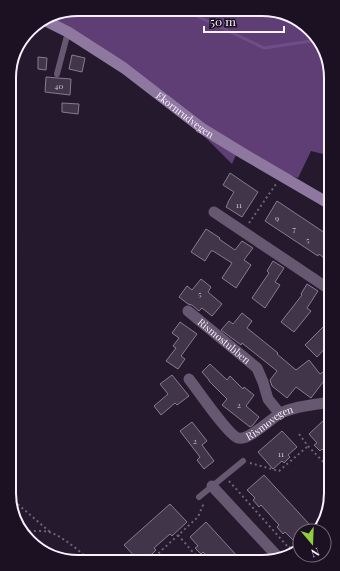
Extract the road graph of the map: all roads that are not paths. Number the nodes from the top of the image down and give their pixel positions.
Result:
1 (50, 23) edge
2 (68, 32) junction
3 (57, 74) dead end
4 (324, 201) edge
5 (214, 212) dead end
6 (324, 286) edge
7 (188, 311) dead end
8 (189, 379) dead end
9 (324, 403) edge
10 (280, 414) junction
11 (243, 461) road end
12 (212, 486) junction
13 (199, 497) road end
14 (275, 554) edge

1 - 2 main road, Ekornrudvegen
2 - 3 lane
2 - 4 main road, Ekornrudvegen
5 - 6 street
7 - 10 street, Rismostubben
8 - 10 street, Rismovegen
9 - 10 street, Rismovegen
11 - 12 lane
12 - 13 lane
12 - 14 street

